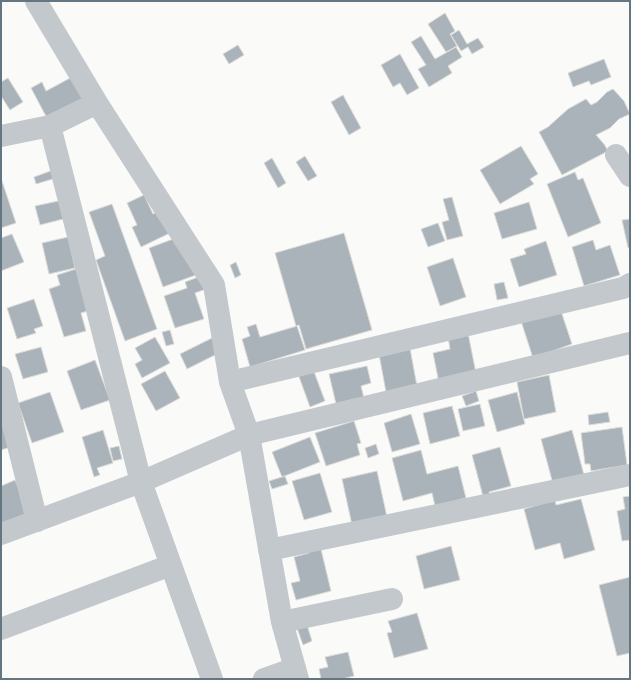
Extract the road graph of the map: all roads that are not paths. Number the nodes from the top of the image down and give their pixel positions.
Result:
1 (36, 1) edge
2 (97, 103) junction
3 (50, 126) junction
4 (1, 136) edge
5 (616, 155) dead end
6 (630, 176) edge
7 (630, 284) edge
8 (630, 343) edge
9 (1, 377) edge
10 (230, 382) junction
11 (248, 435) junction
12 (630, 475) edge
13 (140, 482) junction
14 (37, 521) junction
15 (1, 534) edge
16 (269, 550) junction
17 (171, 565) junction
18 (392, 600) dead end
19 (282, 622) junction
20 (1, 629) edge
21 (297, 674) edge
22 (212, 679) edge
23 (264, 679) edge

1 - 2 street
2 - 3 street
2 - 10 street
3 - 4 street
3 - 13 street
5 - 6 street
7 - 10 street
8 - 11 street
9 - 14 street
10 - 11 street
11 - 13 street
11 - 16 street
12 - 16 street
13 - 14 street
13 - 17 street
14 - 15 street
16 - 19 street
17 - 20 street
17 - 22 street
18 - 19 street
19 - 21 street
21 - 23 street

